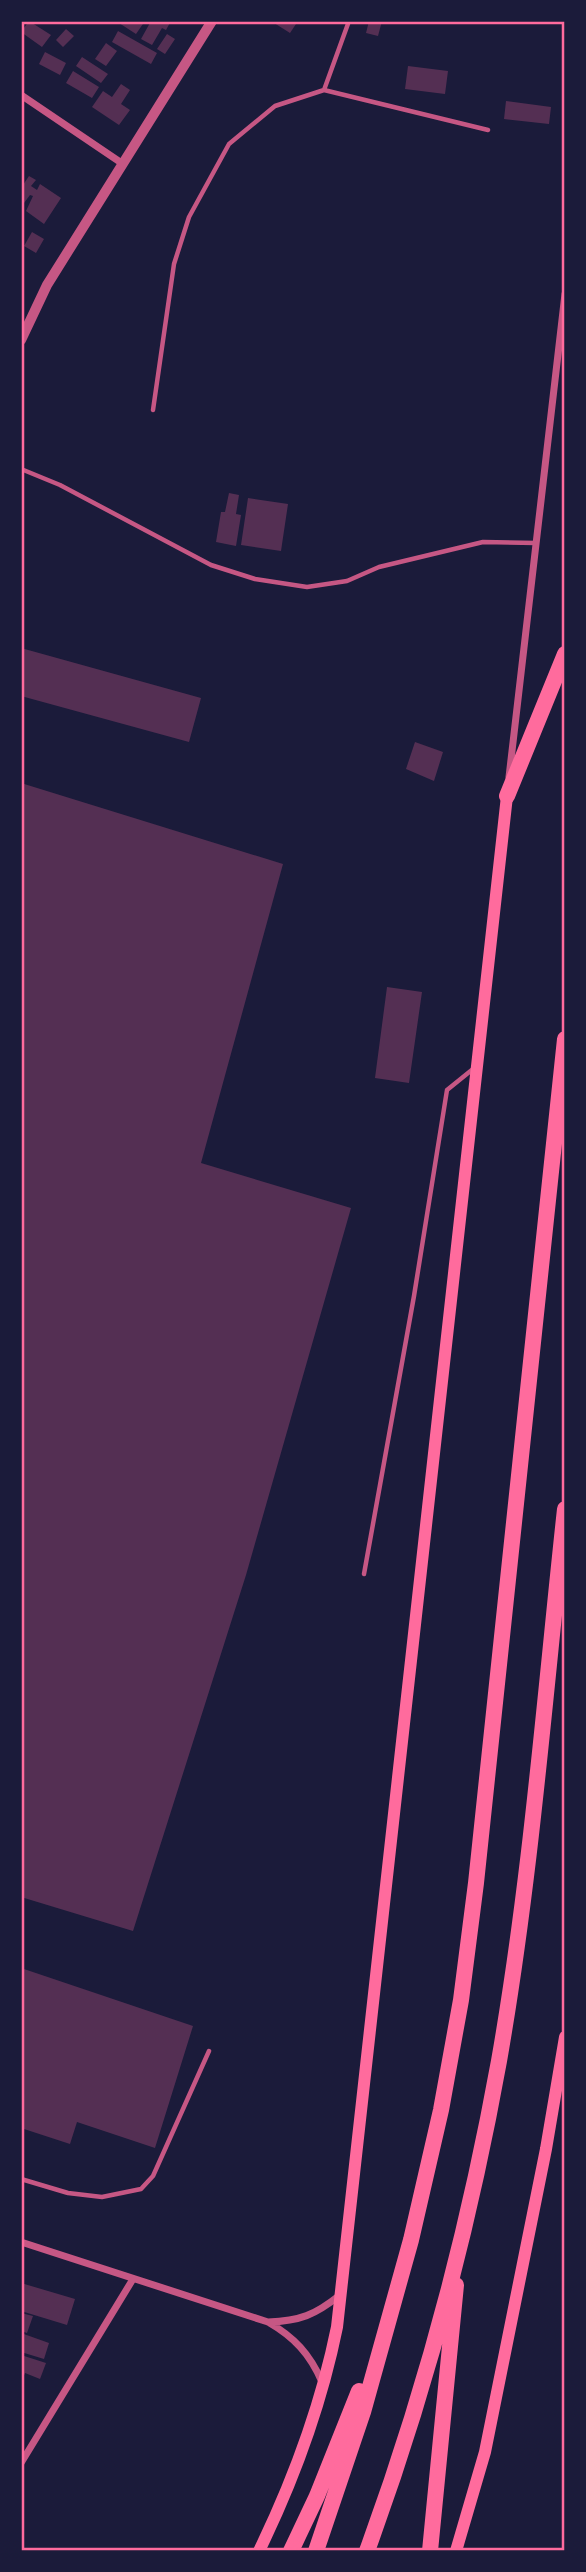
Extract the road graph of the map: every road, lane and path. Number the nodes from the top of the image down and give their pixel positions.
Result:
1 (212, 21) edge
2 (349, 21) edge
3 (324, 90) junction
4 (21, 95) edge
5 (488, 130) dead end
6 (122, 164) junction
7 (565, 294) edge
8 (21, 340) edge
9 (153, 410) dead end
10 (21, 469) edge
11 (536, 543) junction
12 (565, 654) edge
13 (507, 796) junction
14 (565, 1039) edge
15 (477, 1065) junction
16 (565, 1508) edge
17 (364, 1574) dead end
18 (565, 2037) edge
19 (209, 2051) dead end
20 (21, 2179) edge
21 (462, 2231) junction
22 (21, 2242) edge
23 (133, 2279) junction
24 (341, 2295) junction
25 (393, 2308) junction
26 (268, 2322) junction
27 (324, 2385) junction
28 (21, 2463) edge
29 (259, 2551) edge
30 (291, 2551) edge
31 (316, 2551) edge
32 (367, 2551) edge
33 (430, 2551) edge
34 (456, 2551) edge

1 - 6 street
2 - 3 lane
3 - 5 lane
3 - 9 lane
4 - 6 street
6 - 8 street
7 - 11 street
10 - 11 lane
11 - 13 street
12 - 13 highway
13 - 15 main road
14 - 25 highway
15 - 17 lane
15 - 24 main road
16 - 21 highway
18 - 34 main road
19 - 20 lane
21 - 32 highway
21 - 33 highway
22 - 23 street
23 - 26 street
23 - 28 street
24 - 26 street
24 - 27 main road
25 - 30 highway
25 - 31 highway
26 - 27 street
27 - 29 main road

